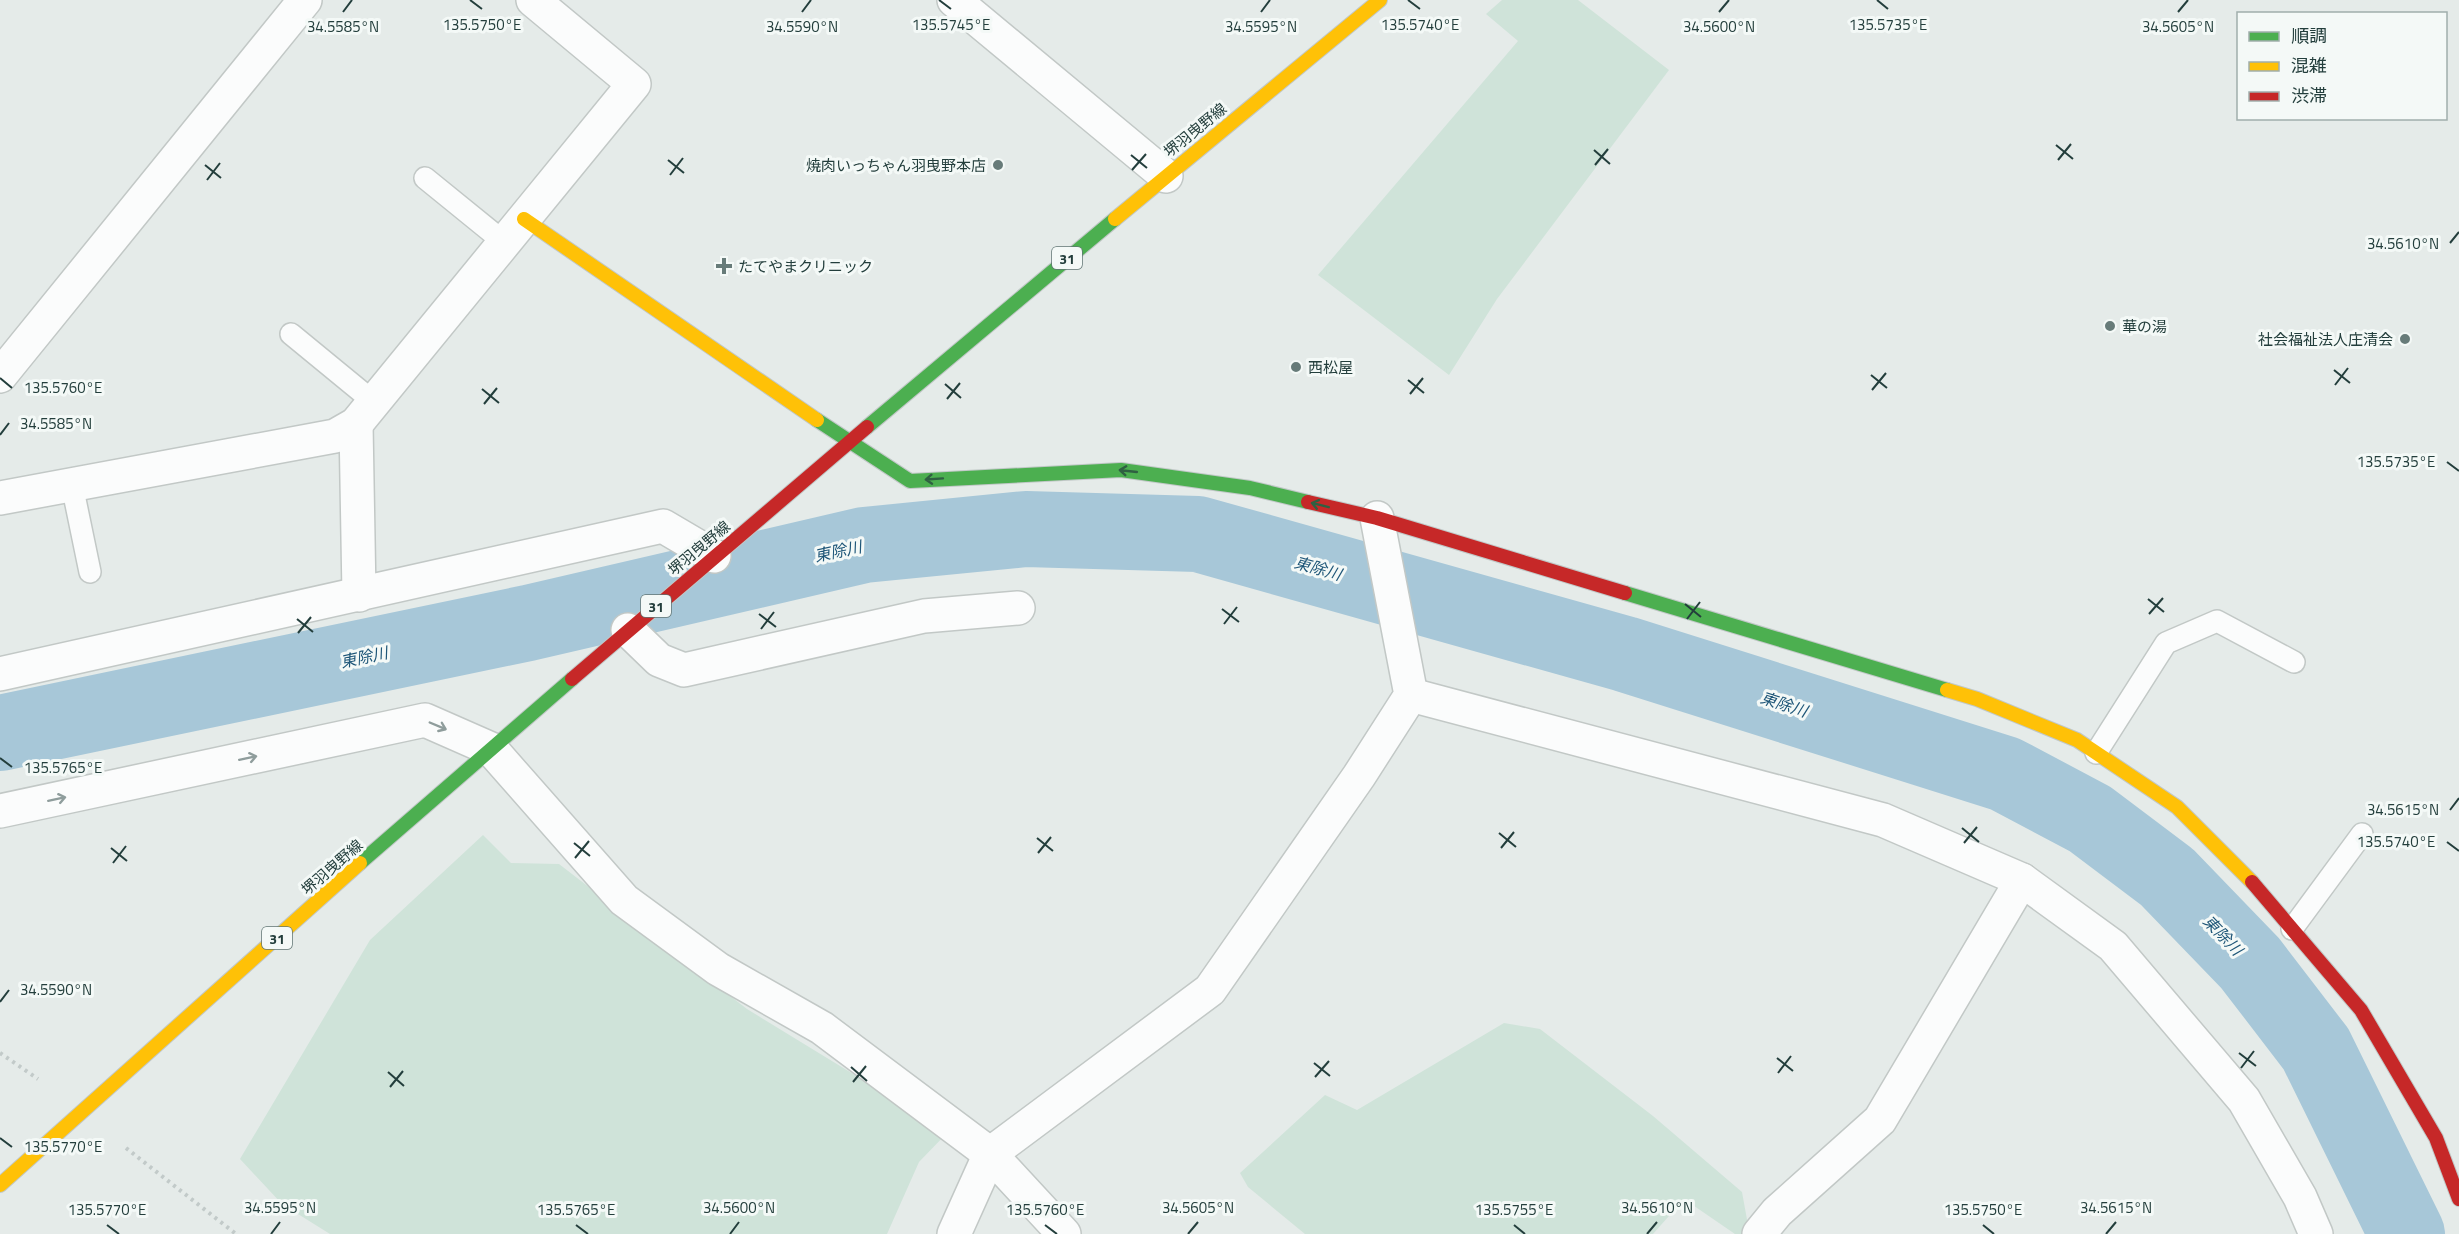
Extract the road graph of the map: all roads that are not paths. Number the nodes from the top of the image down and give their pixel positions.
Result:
1 (305, 0) edge
2 (533, 0) edge
3 (954, 0) edge
4 (1380, 0) edge
5 (1166, 176) junction
6 (425, 178) dead end
7 (515, 231) junction
8 (291, 334) dead end
9 (0, 376) edge
10 (365, 413) junction
11 (848, 442) junction
12 (72, 485) junction
13 (0, 498) edge
14 (1377, 519) junction
15 (714, 556) junction
16 (90, 572) dead end
17 (360, 595) junction
18 (1018, 608) dead end
19 (628, 630) junction
20 (2294, 662) dead end
21 (0, 674) edge
22 (1411, 695) junction
23 (491, 749) junction
24 (2096, 753) junction
25 (0, 811) edge
26 (2362, 834) dead end
27 (2022, 880) junction
28 (2292, 928) junction
29 (990, 1154) junction
30 (0, 1185) edge
31 (2459, 1199) edge
32 (954, 1234) edge
33 (1064, 1234) edge
34 (1759, 1234) edge
35 (2316, 1234) edge

1 - 9 street
2 - 7 street
3 - 5 street
4 - 5 street, 堺羽曳野線 / 31
5 - 11 street, 堺羽曳野線 / 31
6 - 7 lane
7 - 10 street
7 - 11 street
8 - 10 lane
10 - 12 street
10 - 17 street
14 -> 11 street
11 - 15 street, 堺羽曳野線 / 31
12 - 13 street
12 - 16 lane
14 - 22 street
14 - 24 street
15 - 17 street
15 - 19 street, 堺羽曳野線 / 31
17 - 21 street
18 - 19 street
19 - 23 street, 堺羽曳野線 / 31
20 - 24 lane
22 - 27 street
22 - 29 street
25 -> 23 street
23 - 29 street
23 - 30 street, 堺羽曳野線 / 31
24 - 28 street
26 - 28 lane
27 - 34 street
27 - 35 street
28 - 31 street
29 - 32 street
29 - 33 street

